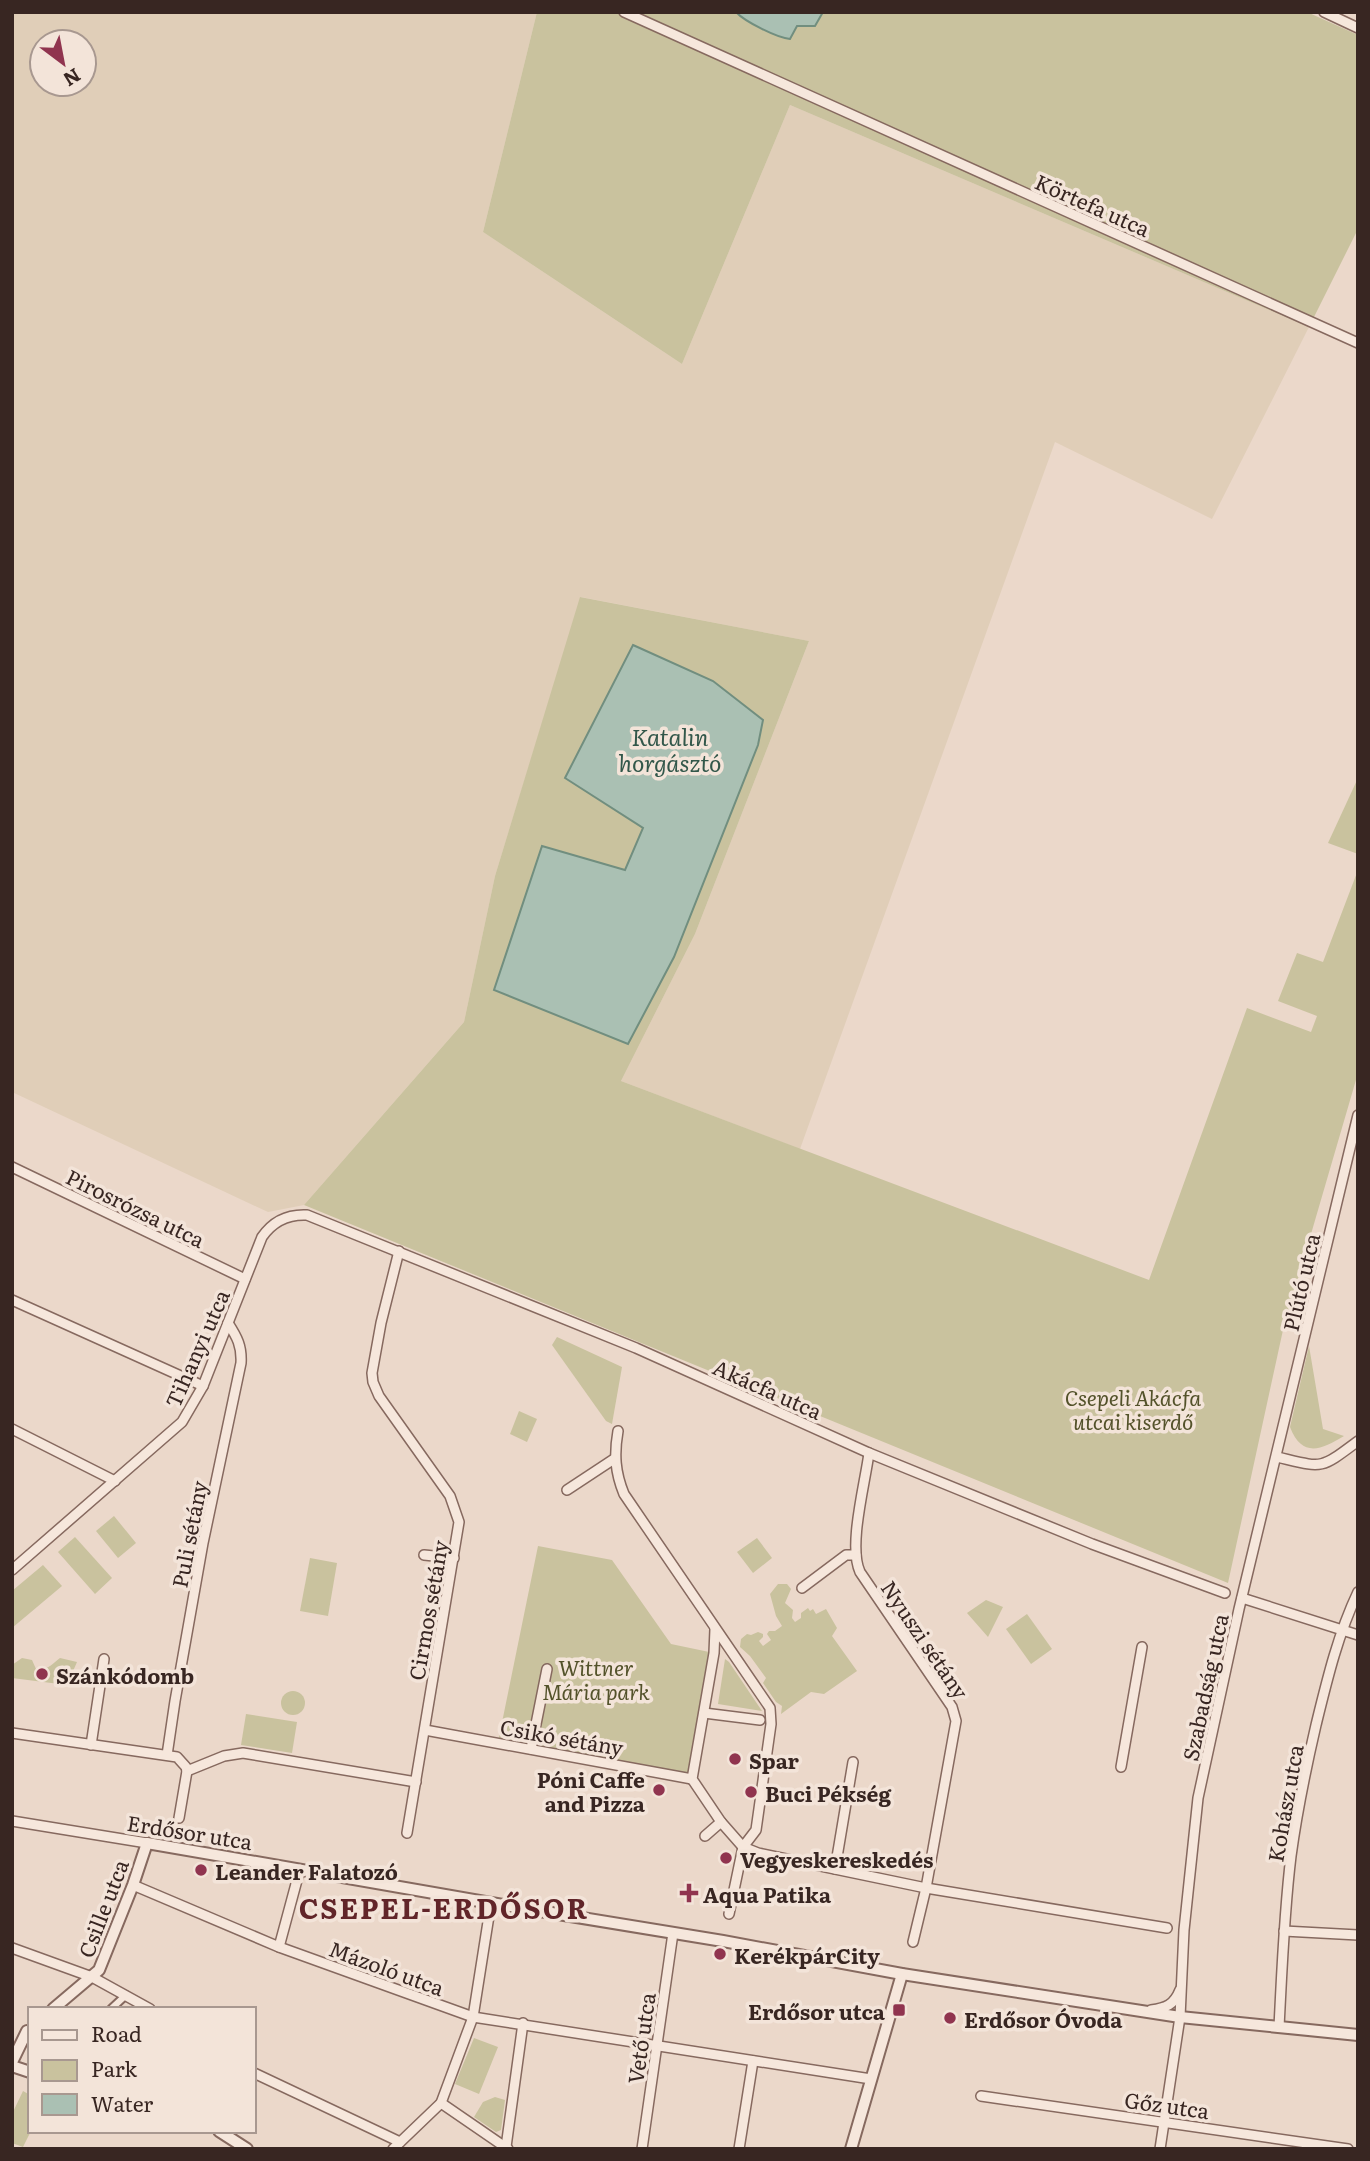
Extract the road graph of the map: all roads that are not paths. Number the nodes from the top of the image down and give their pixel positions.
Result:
1 (624, 12) edge
2 (1324, 12) edge
3 (1358, 28) edge
4 (1358, 343) edge
5 (1358, 1115) edge
6 (12, 1167) edge
7 (297, 1214) joint
8 (398, 1251) junction
9 (245, 1279) junction
10 (12, 1300) edge
11 (228, 1323) junction
12 (203, 1387) junction
13 (12, 1429) edge
14 (618, 1431) dead end
15 (1358, 1441) edge
16 (870, 1453) junction
17 (1277, 1457) junction
18 (614, 1458) junction
19 (116, 1481) junction
20 (567, 1490) dead end
21 (424, 1555) dead end
22 (856, 1555) junction
23 (454, 1559) junction
24 (12, 1570) edge
25 (802, 1588) dead end
26 (1358, 1592) edge
27 (1225, 1593) dead end
28 (1242, 1598) junction
29 (715, 1629) junction
30 (1342, 1630) junction
31 (1358, 1635) edge
32 (1142, 1647) dead end
33 (104, 1659) dead end
34 (547, 1669) dead end
35 (704, 1713) junction
36 (760, 1720) dead end
37 (425, 1730) junction
38 (12, 1733) edge
39 (91, 1745) junction
40 (531, 1749) junction
41 (167, 1755) junction
42 (853, 1762) dead end
43 (1121, 1767) dead end
44 (187, 1771) junction
45 (692, 1779) junction
46 (416, 1782) junction
47 (179, 1818) dead end
48 (12, 1821) edge
49 (721, 1822) junction
50 (407, 1833) dead end
51 (705, 1836) dead end
52 (146, 1843) junction
53 (743, 1847) junction
54 (300, 1869) junction
55 (835, 1870) junction
56 (133, 1885) junction
57 (926, 1888) junction
58 (491, 1903) junction
59 (729, 1914) dead end
60 (1167, 1928) dead end
61 (1284, 1931) junction
62 (673, 1933) junction
63 (1358, 1935) edge
64 (913, 1942) dead end
65 (279, 1947) junction
66 (12, 1948) edge
67 (902, 1974) junction
68 (92, 1977) junction
69 (1182, 1985) junction
70 (126, 1995) junction
71 (55, 2007) edge
72 (113, 2007) edge
73 (147, 2007) edge
74 (1141, 2011) junction
75 (474, 2017) junction
76 (1180, 2017) junction
77 (523, 2024) junction
78 (1279, 2027) junction
79 (28, 2030) edge
80 (1358, 2035) edge
81 (12, 2042) edge
82 (657, 2047) junction
83 (753, 2061) junction
84 (12, 2064) edge
85 (28, 2071) edge
86 (256, 2074) edge
87 (871, 2079) junction
88 (981, 2095) dead end
89 (441, 2103) junction
90 (1165, 2122) junction
91 (222, 2133) edge
92 (397, 2145) edge
93 (507, 2148) edge
94 (247, 2149) edge
95 (642, 2149) edge
96 (739, 2149) edge
97 (851, 2149) edge
98 (1160, 2149) edge
99 (1348, 2149) edge

1 - 4 street, Körtefa utca
2 - 3 street
5 - 17 street, Plútó utca
6 - 9 street, Pirosrózsa utca
7 - 8 street, Akácfa utca
7 - 9 street, Tihanyi utca
8 - 16 street, Akácfa utca
8 - 23 street, Cirmos sétány
9 - 11 street, Tihanyi utca
10 - 12 street
11 - 12 street, Tihanyi utca
11 - 41 street, Puli sétány
12 - 19 street, Tihanyi utca
13 - 19 street
14 - 18 street
15 - 17 street
16 - 22 street, Nyuszi sétány
16 - 27 street, Akácfa utca
17 - 28 street, Szabadság utca
18 - 20 street
18 - 29 street
19 - 24 street, Tihanyi utca
21 - 23 street
22 - 25 street
22 - 57 street, Nyuszi sétány
23 - 37 street, Cirmos sétány
26 - 30 street, Kohász utca
28 - 30 street
28 - 69 street, Szabadság utca
29 - 35 street
29 - 53 street
30 - 31 street
30 - 61 street, Kohász utca
32 - 43 street
33 - 39 street
34 - 40 street
35 - 36 street
35 - 45 street
37 - 40 street, Csikó sétány
37 - 46 street, Cirmos sétány
38 - 39 street
39 - 41 street
40 - 45 street, Csikó sétány
41 - 44 street
42 - 55 street
44 - 46 street
44 - 47 street, Erdősor utca
45 - 49 street
46 - 50 street, Cirmos sétány
48 - 52 street, Erdősor utca
49 - 51 street
49 - 53 street
52 - 54 street, Erdősor utca
52 - 56 street, Csille utca
53 - 55 street
53 - 59 street
54 - 58 street, Erdősor utca
54 - 65 street
55 - 57 street
56 - 65 street, Mázoló utca
56 - 68 street, Csille utca
57 - 60 street
57 - 64 street, Nyuszi sétány
58 - 62 street, Erdősor utca
58 - 75 street
61 - 63 street
61 - 78 street, Kohász utca
62 - 67 street, Erdősor utca
62 - 82 street, Vető utca
65 - 75 street, Mázoló utca
66 - 68 street
67 - 74 street, Erdősor utca
67 - 87 street
68 - 70 street
68 - 71 street, Csille utca
69 - 74 street
69 - 76 street, Szabadság utca
70 - 72 street
70 - 73 street
74 - 76 street, Erdősor utca
75 - 77 street, Mázoló utca
75 - 89 street
76 - 78 street, Erdősor utca
76 - 90 street, Szabadság utca
77 - 82 street
77 - 93 street
78 - 80 street, Erdősor utca
79 - 81 street
79 - 84 street
82 - 83 street
82 - 95 street, Vető utca
83 - 87 street
83 - 96 street
84 - 85 street
86 - 92 street
87 - 97 street
88 - 90 street, Gőz utca
89 - 92 street
89 - 93 street
90 - 98 street, Szabadság utca
90 - 99 street, Gőz utca
91 - 94 street

